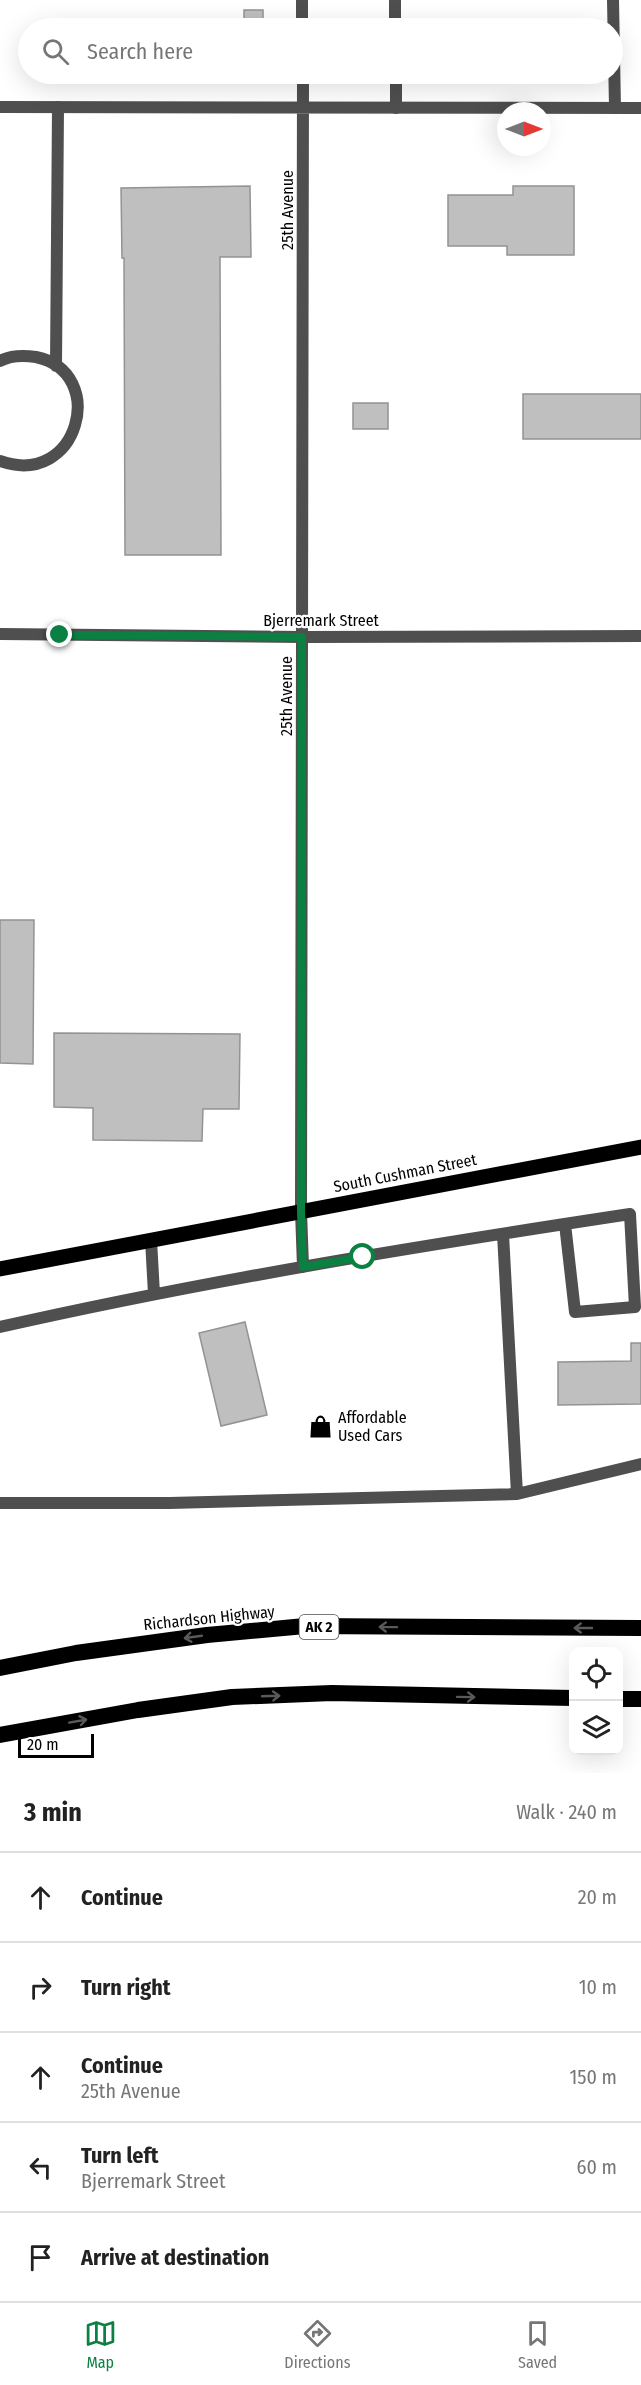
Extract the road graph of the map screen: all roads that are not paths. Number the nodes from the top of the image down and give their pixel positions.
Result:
1 (302, 0) edge
2 (395, 0) edge
3 (613, 0) edge
4 (302, 18) edge
5 (395, 18) edge
6 (613, 18) edge
7 (303, 84) edge
8 (396, 84) edge
9 (615, 84) edge
10 (0, 107) edge
11 (58, 107) junction
12 (396, 108) junction
13 (615, 108) junction
14 (641, 108) edge
15 (304, 109) junction
16 (0, 361) edge
17 (56, 366) junction
18 (0, 461) edge
19 (0, 634) edge
20 (641, 636) edge
21 (302, 637) junction
22 (641, 1147) edge
23 (301, 1211) junction
24 (565, 1224) junction
25 (503, 1233) junction
26 (151, 1240) junction
27 (303, 1267) junction
28 (0, 1269) edge
29 (154, 1294) junction
30 (0, 1327) edge
31 (641, 1464) edge
32 (517, 1494) junction
33 (0, 1503) edge
34 (641, 1628) edge
35 (0, 1668) edge
36 (569, 1698) edge
37 (623, 1699) edge
38 (641, 1699) edge
39 (0, 1736) edge

1 - 4 street
2 - 5 street
3 - 6 street
7 - 15 street, 25th Avenue
8 - 12 street
9 - 13 street
10 - 11 street
11 - 15 street
11 - 17 street
12 - 13 street
12 - 15 street
13 - 14 street
15 - 21 street, 25th Avenue
16 - 17 street
17 - 18 street
19 - 21 street, Bjerremark Street
20 - 21 street, Bjerremark Street
21 - 23 street, 25th Avenue
22 - 23 main road, South Cushman Street
23 - 26 main road, South Cushman Street
23 - 27 street, 25th Avenue
24 - 24 street
24 - 25 street
25 - 27 street
25 - 32 street
26 - 28 main road, South Cushman Street
26 - 29 street
27 - 29 street
29 - 30 street
31 - 32 street
32 - 33 street
34 -> 35 highway, Richardson Highway / AK 2
39 -> 36 highway
37 - 38 highway

